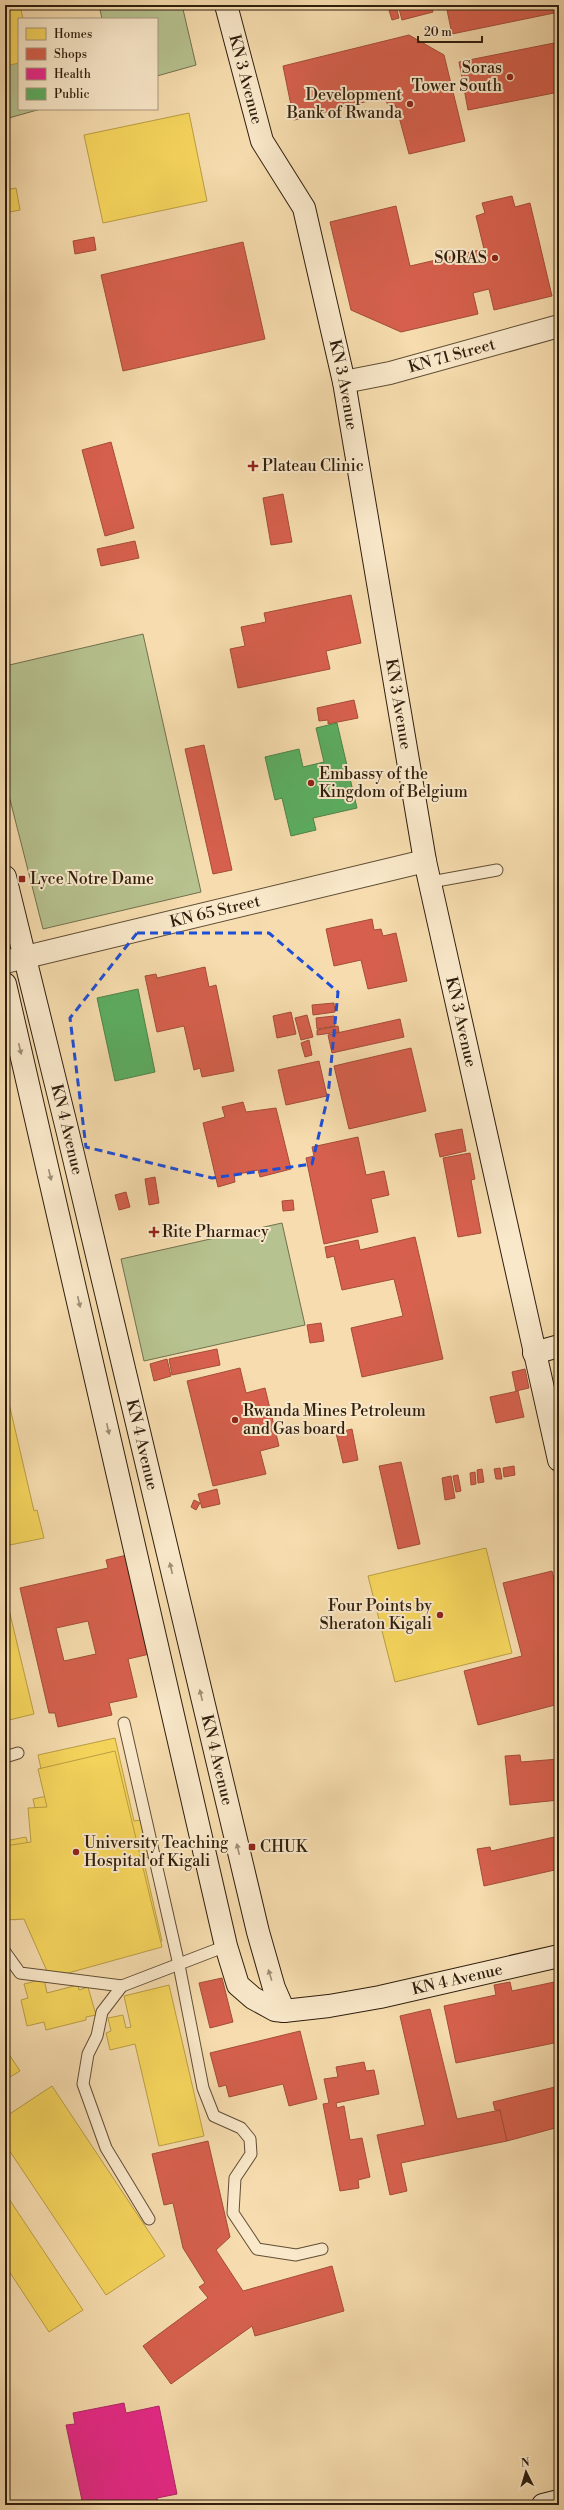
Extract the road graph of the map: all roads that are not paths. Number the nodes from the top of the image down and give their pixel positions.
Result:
1 (226, 5) edge
2 (559, 326) edge
3 (344, 382) junction
4 (497, 870) dead end
5 (428, 871) junction
6 (5, 877) edge
7 (15, 959) edge
8 (5, 984) edge
9 (67, 1129) junction
10 (40, 1134) junction
11 (559, 1346) edge
12 (534, 1353) junction
13 (559, 1460) edge
14 (124, 1723) dead end
15 (18, 1753) dead end
16 (5, 1757) edge
17 (226, 1946) junction
18 (5, 1952) edge
19 (559, 1956) edge
20 (179, 1965) junction
21 (122, 1986) junction
22 (284, 2011) junction
23 (149, 2219) dead end
24 (322, 2249) dead end
25 (559, 2501) edge
26 (543, 2505) edge

1 - 3 street, KN 3 Avenue
2 - 3 street, KN 71 Street
3 - 5 street, KN 3 Avenue
4 - 5 lane
5 - 7 street, KN 65 Street
5 - 12 street, KN 3 Avenue
6 - 7 street, KN 4 Avenue
7 - 9 street, KN 4 Avenue
8 -> 10 street, KN 4 Avenue
9 - 10 street
22 -> 9 street, KN 4 Avenue
10 -> 17 street, KN 4 Avenue
11 - 12 street
12 - 13 street, KN 3 Avenue
14 - 20 lane
15 - 16 lane
17 - 20 lane
17 - 22 street, KN 4 Avenue
18 - 21 lane
19 - 22 street, KN 4 Avenue
20 - 21 lane
20 - 24 lane
21 - 23 lane
25 - 26 street

